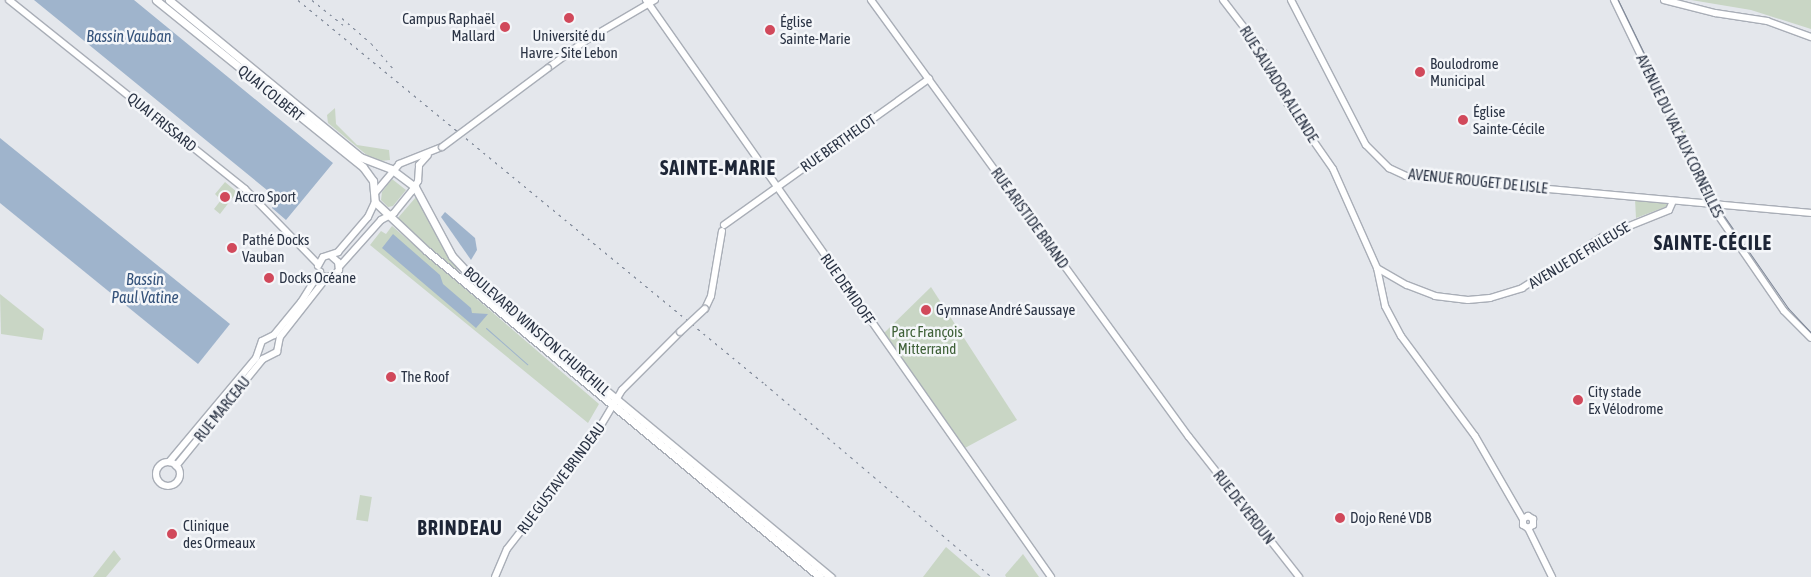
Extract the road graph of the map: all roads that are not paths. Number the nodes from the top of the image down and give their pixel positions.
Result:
1 (9, 0) edge
2 (156, 0) edge
3 (655, 0) edge
4 (871, 0) edge
5 (1223, 0) edge
6 (1291, 0) edge
7 (1614, 0) edge
8 (1664, 0) edge
9 (170, 1) edge
10 (647, 2) edge
11 (174, 15) junction
12 (1811, 37) edge
13 (929, 79) junction
14 (428, 155) junction
15 (360, 157) joint
16 (393, 170) junction
17 (417, 184) junction
18 (776, 185) junction
19 (375, 193) junction
20 (1673, 201) junction
21 (375, 202) junction
22 (1712, 203) junction
23 (1811, 213) edge
24 (389, 216) junction
25 (308, 252) junction
26 (331, 256) junction
27 (323, 257) junction
28 (318, 264) junction
29 (340, 267) junction
30 (1377, 268) junction
31 (320, 272) junction
32 (327, 277) junction
33 (704, 309) joint
34 (271, 337) junction
35 (1810, 338) edge
36 (278, 344) junction
37 (261, 350) junction
38 (270, 356) junction
39 (615, 402) junction
40 (1189, 437) joint
41 (495, 577) edge
42 (820, 577) edge
43 (832, 577) edge
44 (1051, 577) edge
45 (1299, 577) edge
46 (1552, 577) edge

1 - 25 street, QUAI FRISSARD
2 - 11 main road, QUAI COLBERT
3 - 10 street
4 - 13 street, RUE ARISTIDE BRIAND
5 - 30 street, RUE SALVADOR ALLENDE
6 - 20 street, AVENUE ROUGET DE LISLE
7 - 22 street, AVENUE DU VAL AUX CORNEILLES
8 - 12 street
9 - 11 street
9 - 15 main road, QUAI COLBERT
10 - 14 street, bridge
10 - 18 street, RUE DEMIDOFF
11 - 19 main road, QUAI COLBERT
13 - 18 street, RUE BERTHELOT
13 - 40 street, RUE ARISTIDE BRIAND
14 - 16 street
14 - 17 street
15 - 16 main road, BOULEVARD WINSTON CHURCHILL
16 - 17 main road, BOULEVARD WINSTON CHURCHILL
16 - 19 street
17 - 24 street
17 - 39 main road, BOULEVARD WINSTON CHURCHILL
18 - 33 street, RUE BERTHELOT
18 - 44 street, RUE DEMIDOFF
19 - 21 main road
20 - 22 street
20 - 30 street, AVENUE DE FRILEUSE
21 - 24 main road, BOULEVARD WINSTON CHURCHILL
21 - 26 street
22 - 23 street
22 - 35 street, AVENUE DU VAL AUX CORNEILLES
24 - 29 street
24 - 39 main road, BOULEVARD WINSTON CHURCHILL
25 - 27 street, QUAI FRISSARD
25 - 28 street, QUAI FRISSARD
26 - 27 street
26 - 29 street
27 - 28 street
28 - 31 street
29 - 32 street
30 - 46 street, RUE SALVADOR ALLENDE
31 - 32 street
31 - 34 street, RUE MARCEAU
32 - 36 street, RUE MARCEAU
33 - 39 street, RUE GUSTAVE BRINDEAU, bridge
34 - 36 street
34 - 37 street, RUE MARCEAU
36 - 38 street, RUE MARCEAU
37 - 38 street
37 - 38 street, RUE MARCEAU
39 - 41 street, RUE GUSTAVE BRINDEAU
39 - 42 main road, BOULEVARD WINSTON CHURCHILL
39 - 43 main road, BOULEVARD WINSTON CHURCHILL
40 - 45 street, RUE DE VERDUN

